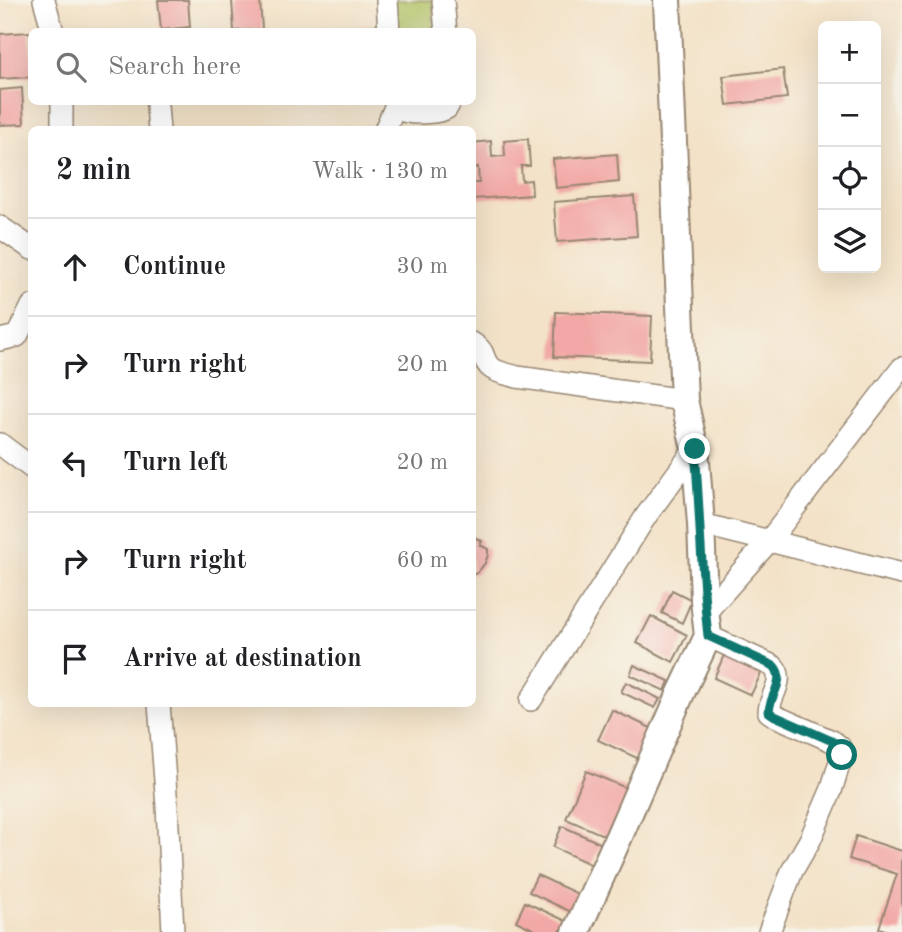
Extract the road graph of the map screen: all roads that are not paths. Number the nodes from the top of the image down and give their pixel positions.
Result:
1 (44, 0) edge
2 (387, 0) edge
3 (443, 0) edge
4 (667, 0) edge
5 (52, 28) edge
6 (389, 28) edge
7 (446, 28) edge
8 (62, 105) edge
9 (394, 105) edge
10 (398, 105) edge
11 (448, 105) edge
12 (157, 106) dead end
13 (62, 126) edge
14 (159, 126) edge
15 (386, 126) edge
16 (0, 227) edge
17 (28, 246) edge
18 (28, 314) edge
19 (16, 340) edge
20 (476, 346) edge
21 (902, 368) edge
22 (684, 400) junction
23 (0, 444) edge
24 (695, 449) junction
25 (28, 465) edge
26 (701, 524) junction
27 (769, 541) junction
28 (902, 574) edge
29 (707, 624) junction
30 (531, 700) dead end
31 (159, 707) edge
32 (173, 932) edge
33 (576, 932) edge
34 (769, 932) edge

1 - 5 street
2 - 6 street
3 - 7 street
4 - 22 street
8 - 13 street
9 - 15 street
10 - 11 street
12 - 14 street
16 - 17 street
18 - 19 street
20 - 22 street
21 - 27 street
22 - 24 street
23 - 25 street
24 - 26 street
24 - 30 street
26 - 27 street
26 - 29 street
27 - 28 street
27 - 29 street
29 - 33 street
29 - 34 street
31 - 32 street

